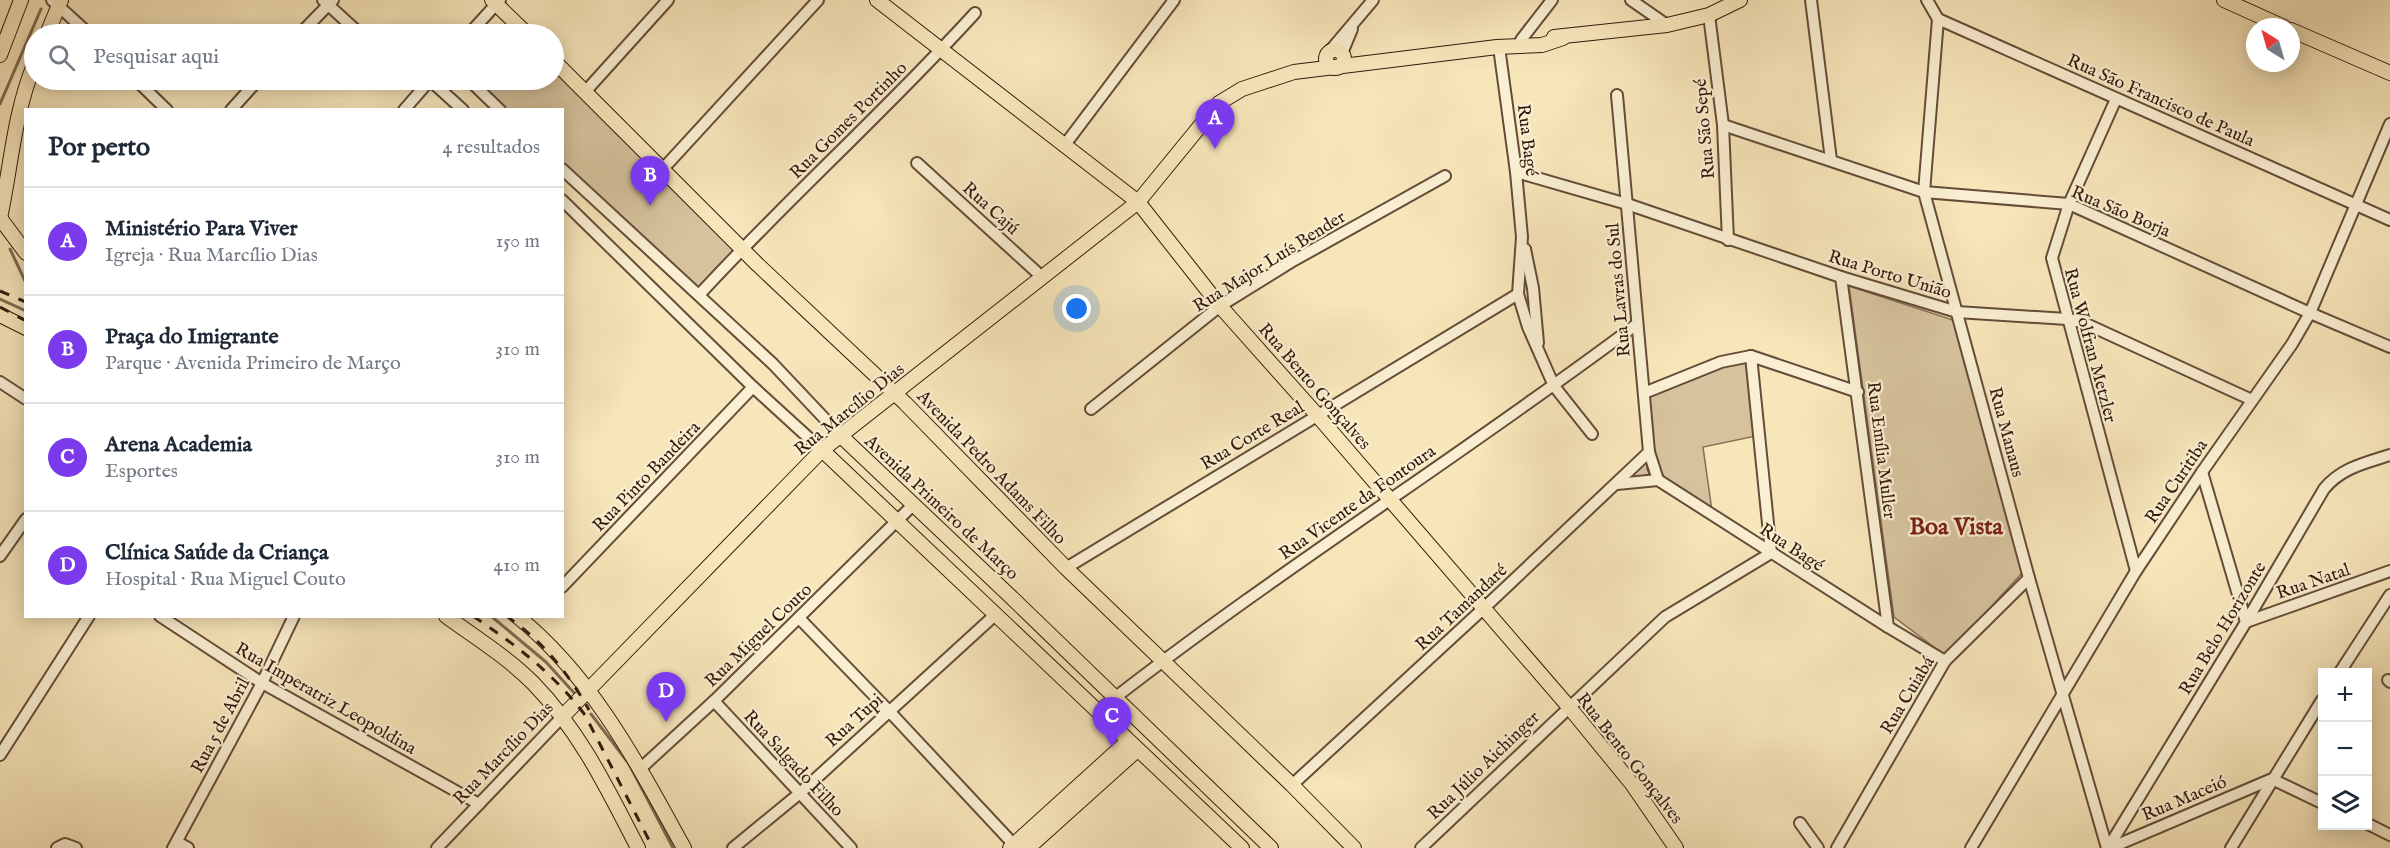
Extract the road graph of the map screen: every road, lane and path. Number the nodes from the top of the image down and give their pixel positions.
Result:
1 (21, 0) edge
2 (668, 0) edge
3 (818, 0) edge
4 (877, 0) edge
5 (1174, 0) edge
6 (1373, 0) edge
7 (1552, 0) edge
8 (1631, 0) edge
9 (1740, 0) edge
10 (1811, 0) edge
11 (1927, 0) edge
12 (2224, 0) edge
13 (496, 1) edge
14 (57, 2) edge
15 (328, 2) edge
16 (975, 13) dead end
17 (1709, 15) junction
18 (2264, 18) edge
19 (1938, 19) junction
20 (50, 24) edge
21 (79, 24) edge
22 (309, 24) edge
23 (350, 24) edge
24 (477, 24) edge
25 (518, 24) edge
26 (1667, 25) junction
27 (2300, 34) edge
28 (1563, 38) junction
29 (1521, 40) junction
30 (1499, 47) junction
31 (942, 50) junction
32 (1335, 54) junction
33 (0, 55) edge
34 (1378, 62) junction
35 (1336, 69) junction
36 (564, 71) edge
37 (1294, 72) junction
38 (2390, 73) edge
39 (27, 90) edge
40 (146, 90) edge
41 (249, 90) edge
42 (421, 90) edge
43 (441, 90) edge
44 (479, 90) edge
45 (585, 92) junction
46 (1617, 95) dead end
47 (2116, 99) junction
48 (165, 108) edge
49 (233, 108) edge
50 (406, 108) edge
51 (461, 108) edge
52 (498, 108) edge
53 (2390, 124) edge
54 (1723, 125) junction
55 (1064, 146) junction
56 (1831, 160) junction
57 (917, 163) dead end
58 (662, 170) junction
59 (564, 171) edge
60 (1516, 172) junction
61 (1445, 176) dead end
62 (1924, 192) junction
63 (564, 202) edge
64 (1138, 202) junction
65 (1627, 204) junction
66 (2069, 204) junction
67 (2355, 205) junction
68 (0, 218) edge
69 (2390, 220) edge
70 (1522, 237) junction
71 (1728, 240) junction
72 (741, 248) junction
73 (24, 250) edge
74 (1042, 277) junction
75 (1841, 277) junction
76 (1518, 294) junction
77 (699, 295) junction
78 (1220, 306) junction
79 (1957, 312) junction
80 (2310, 313) junction
81 (0, 315) edge
82 (2067, 319) junction
83 (1636, 324) junction
84 (24, 327) edge
85 (1538, 346) junction
86 (2390, 346) edge
87 (1751, 356) junction
88 (0, 382) edge
89 (1554, 386) junction
90 (753, 387) junction
91 (1858, 392) junction
92 (1644, 393) junction
93 (895, 394) junction
94 (24, 398) edge
95 (2252, 400) junction
96 (1091, 409) dead end
97 (1317, 414) junction
98 (1592, 434) dead end
99 (841, 436) junction
100 (822, 450) junction
101 (1649, 452) junction
102 (2390, 455) edge
103 (2202, 472) junction
104 (1658, 480) junction
105 (1617, 484) junction
106 (1389, 498) junction
107 (912, 506) junction
108 (896, 522) junction
109 (23, 526) edge
110 (1771, 553) junction
111 (0, 556) edge
112 (1066, 568) junction
113 (2136, 571) junction
114 (2390, 571) edge
115 (2029, 578) junction
116 (564, 585) edge
117 (2390, 595) edge
118 (1484, 608) junction
119 (995, 615) junction
120 (88, 618) edge
121 (163, 618) edge
122 (293, 618) edge
123 (450, 618) edge
124 (799, 618) junction
125 (526, 619) edge
126 (2246, 622) junction
127 (1888, 627) junction
128 (1163, 660) junction
129 (1945, 661) junction
130 (2343, 668) edge
131 (262, 683) junction
132 (589, 691) junction
133 (2063, 695) junction
134 (1115, 697) junction
135 (714, 701) junction
136 (2318, 706) edge
137 (1569, 707) junction
138 (889, 711) junction
139 (1098, 711) junction
140 (563, 716) junction
141 (1132, 746) junction
142 (0, 755) edge
143 (640, 769) junction
144 (2272, 779) junction
145 (1292, 785) junction
146 (800, 793) junction
147 (2318, 801) edge
148 (479, 804) junction
149 (1800, 823) dead end
150 (2372, 826) edge
151 (2390, 835) edge
152 (175, 845) edge
153 (1017, 847) edge
154 (57, 848) edge
155 (76, 848) edge
156 (188, 848) edge
157 (437, 848) edge
158 (638, 848) edge
159 (684, 848) edge
160 (733, 848) edge
161 (851, 848) edge
162 (1242, 848) edge
163 (1271, 848) edge
164 (1354, 848) edge
165 (1421, 848) edge
166 (1676, 848) edge
167 (1818, 848) edge
168 (1837, 848) edge
169 (1971, 848) edge
170 (2108, 848) edge
171 (2231, 848) edge

1 - 33 main road
2 - 45 street
3 - 58 street
4 - 31 main road, Rua Bento Gonçalves
5 - 55 street
6 - 32 street
7 - 29 street
8 - 26 street
9 - 17 main road, Rua Marcílio Dias
10 - 56 street
11 - 19 street
12 - 18 main road
13 - 24 street
13 - 25 main road
14 - 20 main road
14 - 21 street
15 - 22 street
15 - 23 street
16 - 31 street, Rua Gomes Portinho
17 - 26 main road, Rua Marcílio Dias
17 - 54 street, Rua São Sepé
19 - 47 street, Rua São Francisco de Paula
19 - 62 street, Rua Manaus
26 - 28 main road, Rua Marcílio Dias
27 - 38 main road
28 - 29 main road, Rua Marcílio Dias
28 - 30 main road, Rua Marcílio Dias
29 - 30 main road, Rua Marcílio Dias
30 - 34 main road, Rua Marcílio Dias
30 - 60 street, Rua Bagé
31 - 55 main road, Rua Bento Gonçalves
31 - 72 street, Rua Gomes Portinho
32 - 34 main road, Rua Marcílio Dias
32 - 35 main road
32 - 37 main road, Rua Marcílio Dias
34 - 35 main road, Rua Marcílio Dias
35 - 37 main road, Rua Marcílio Dias
36 - 45 main road, Avenida Pedro Adams Filho
37 - 64 main road, Rua Marcílio Dias
39 - 68 main road
40 - 48 street
41 - 49 street
42 - 50 street
43 - 51 street
44 - 52 street
45 - 58 main road, Avenida Pedro Adams Filho
46 - 65 street, Rua Lavras do Sul
47 - 66 street, Rua Wolfran Metzler
47 - 67 street, Rua São Francisco de Paula
53 - 67 street, Rua Curitiba
54 - 56 street, Rua São Borja
54 - 71 street, Rua São Sepé
55 - 64 main road, Rua Bento Gonçalves
56 - 62 street, Rua São Borja
57 - 74 street, Rua Cajú
58 - 72 main road, Avenida Pedro Adams Filho
59 - 77 street, Avenida Primeiro de Março
60 - 65 street, Rua Porto União
60 - 70 street, Rua Bagé
61 - 78 street, Rua Major Luís Bender
62 - 66 street, Rua São Borja
62 - 79 street, Rua Manaus
63 - 90 street
64 - 74 main road, Rua Marcílio Dias
64 - 78 main road, Rua Bento Gonçalves
65 - 71 street, Rua Porto União
65 - 83 street, Rua Lavras do Sul
66 - 80 street, Rua São Borja
66 - 82 street, Rua Wolfran Metzler
67 - 69 street, Rua São Francisco de Paula
67 - 80 street, Rua Curitiba
68 - 73 main road
70 - 76 street, Rua Bagé
70 - 85 street, Rua Bagé
71 - 75 street, Rua Porto União
72 - 77 street, Rua Gomes Portinho
72 - 93 main road, Avenida Pedro Adams Filho
74 - 93 main road, Rua Marcílio Dias
75 - 79 street, Rua Porto União
75 - 91 street, Rua Emília Muller
76 - 85 street, Rua Bagé
76 - 97 street, Rua Corte Real
77 - 99 street, Avenida Primeiro de Março
78 - 96 street, Rua Major Luís Bender
78 - 97 main road, Rua Bento Gonçalves
79 - 82 street, Rua Porto União
79 - 115 street, Rua Manaus
80 - 86 street, Rua São Borja
80 - 95 street, Rua Curitiba
81 - 84 main road
82 - 95 street, Rua Porto União
82 - 113 street, Rua Wolfran Metzler
83 - 89 street, Rua Vicente da Fontoura
83 - 92 street, Rua Lavras do Sul
85 - 89 street, Rua Bagé
87 - 91 street
87 - 92 street
87 - 110 street
88 - 94 street
89 - 98 street, Rua Bagé
89 - 106 street, Rua Vicente da Fontoura
90 - 100 street
90 - 116 street, Rua Pinto Bandeira
91 - 127 street, Rua Emília Muller
92 - 101 street, Rua Lavras do Sul
93 - 99 main road, Rua Marcílio Dias
93 - 112 main road, Avenida Pedro Adams Filho
95 - 103 street, Rua Curitiba
97 - 106 main road, Rua Bento Gonçalves
97 - 112 street, Rua Corte Real
99 - 100 main road, Rua Marcílio Dias
99 - 107 main road, Avenida Primeiro de Março
100 - 108 main road
100 - 132 main road, Rua Marcílio Dias
101 - 104 street, Rua Lavras do Sul
101 - 105 street, Rua Tamandaré
102 - 126 street, Rua Belo Horizonte
103 - 113 street, Rua Curitiba
103 - 126 street
104 - 105 street
104 - 110 street, Rua Bagé
105 - 118 street, Rua Tamandaré
106 - 118 main road, Rua Bento Gonçalves
106 - 128 street, Rua Vicente da Fontoura
107 - 108 street, Rua Miguel Couto
107 - 134 main road, Avenida Primeiro de Março
108 - 119 main road
108 - 124 street, Rua Miguel Couto
109 - 111 street
110 - 127 street, Rua Bagé
110 - 137 street, Rua Júlio Aichinger
112 - 128 main road, Avenida Pedro Adams Filho
113 - 133 street, Rua Curitiba
114 - 126 street, Rua Natal
115 - 129 street, Rua Cuiabá
115 - 133 street, Rua Manaus
117 - 130 street
118 - 137 main road, Rua Bento Gonçalves
118 - 145 street, Rua Tamandaré
119 - 138 street, Rua Tupi
119 - 139 main road
120 - 142 street
121 - 131 street, Rua Imperatriz Leopoldina
122 - 131 street, Rua 5 de Abril
123 - 140 main road
124 - 135 street, Rua Miguel Couto
124 - 138 street
125 - 132 main road
126 - 170 street, Rua Belo Horizonte
127 - 129 street, Rua Bagé
128 - 134 street, Rua Vicente da Fontoura
128 - 145 main road, Avenida Pedro Adams Filho
129 - 168 street, Rua Cuiabá
131 - 148 street, Rua Imperatriz Leopoldina
131 - 152 street, Rua 5 de Abril
132 - 140 main road, Rua Marcílio Dias
132 - 143 main road
133 - 169 street, Rua Curitiba
133 - 170 street, Rua Manaus
134 - 139 street, Rua Vicente da Fontoura
134 - 163 main road, Avenida Primeiro de Março
135 - 143 street, Rua Miguel Couto
135 - 146 street, Rua Salgado Filho
136 - 144 street
137 - 165 street, Rua Júlio Aichinger
137 - 166 main road, Rua Bento Gonçalves
138 - 146 street, Rua Tupi
138 - 153 street
139 - 141 main road
140 - 148 street, Rua Marcílio Dias
140 - 158 main road
141 - 153 main road
141 - 162 main road
143 - 159 main road
144 - 147 street
144 - 170 street, Rua Maceió
144 - 171 street
145 - 164 main road, Avenida Pedro Adams Filho
146 - 160 street, Rua Tupi
146 - 161 street, Rua Salgado Filho
148 - 157 street, Rua Marcílio Dias
149 - 167 street
150 - 151 street
152 - 156 street
154 - 155 street

